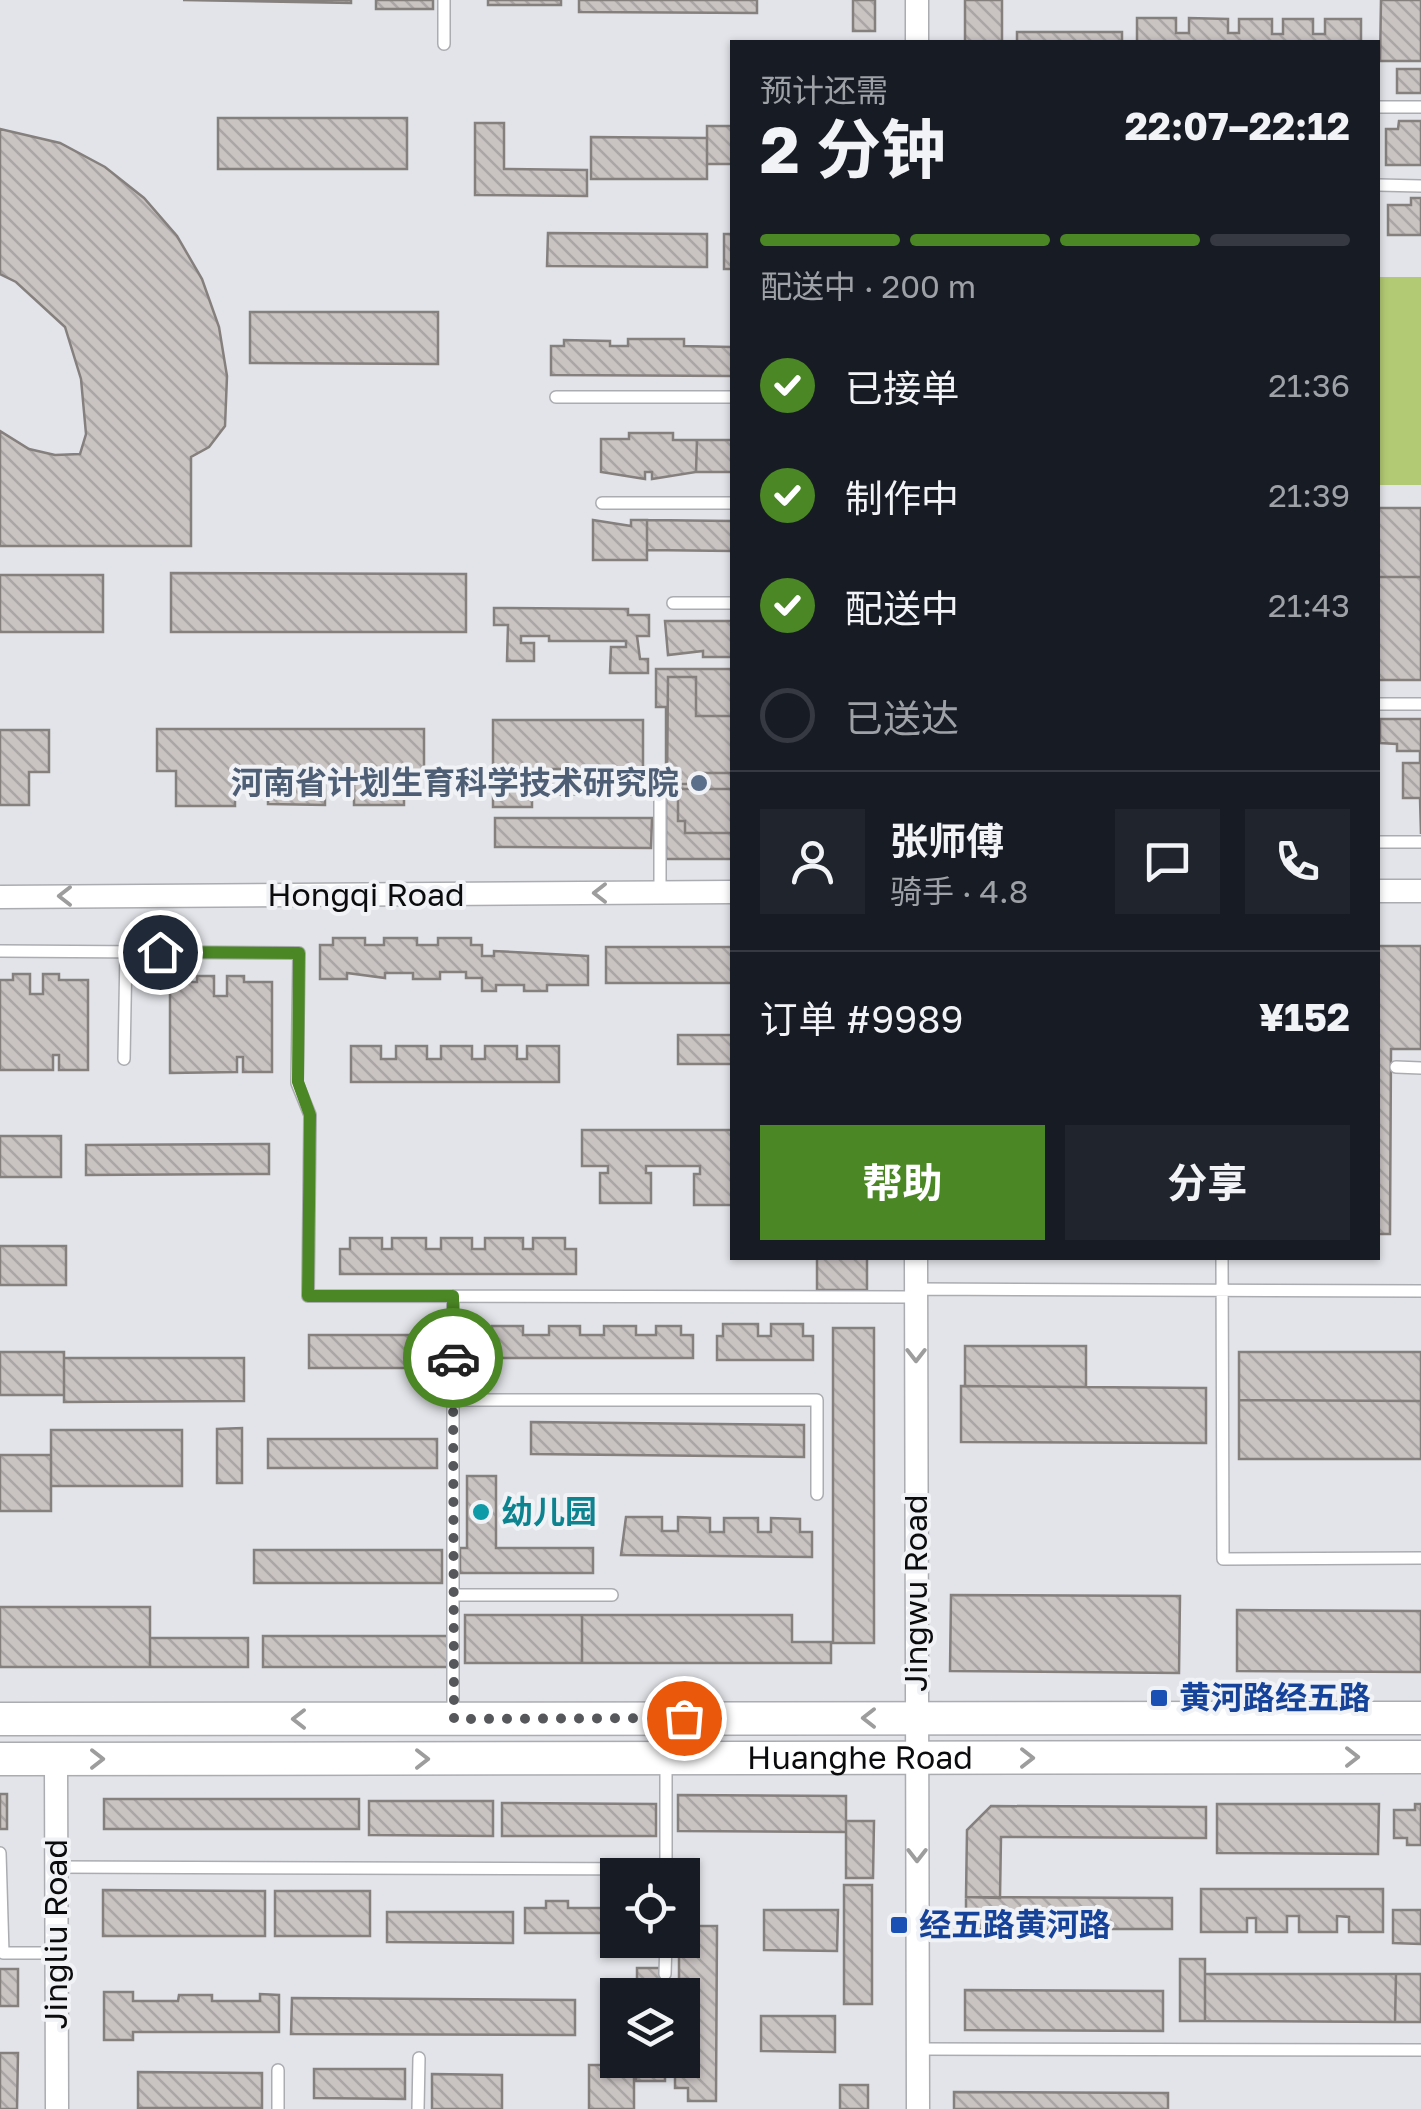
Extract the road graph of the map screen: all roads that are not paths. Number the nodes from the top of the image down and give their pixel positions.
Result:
1 (444, 0) edge
2 (917, 0) edge
3 (917, 40) edge
4 (444, 44) dead end
5 (1380, 107) edge
6 (1421, 107) edge
7 (1380, 186) edge
8 (1421, 186) edge
9 (556, 397) dead end
10 (730, 397) edge
11 (602, 503) dead end
12 (730, 503) edge
13 (673, 602) dead end
14 (730, 603) edge
15 (1380, 704) edge
16 (1421, 704) edge
17 (550, 790) dead end
18 (1380, 842) edge
19 (1421, 842) edge
20 (1380, 891) edge
21 (1421, 891) edge
22 (660, 892) junction
23 (730, 892) edge
24 (0, 897) edge
25 (0, 950) edge
26 (126, 952) junction
27 (124, 1059) dead end
28 (1396, 1068) dead end
29 (1421, 1068) edge
30 (916, 1260) edge
31 (1222, 1260) edge
32 (1222, 1290) junction
33 (1421, 1291) edge
34 (916, 1293) junction
35 (453, 1296) junction
36 (453, 1400) junction
37 (817, 1494) dead end
38 (1421, 1558) edge
39 (454, 1595) junction
40 (612, 1595) dead end
41 (916, 1718) junction
42 (1421, 1718) edge
43 (454, 1719) junction
44 (0, 1720) edge
45 (1421, 1757) edge
46 (666, 1758) junction
47 (916, 1758) junction
48 (0, 1759) edge
49 (56, 1759) junction
50 (0, 1853) edge
51 (666, 1858) edge
52 (56, 1867) junction
53 (600, 1871) edge
54 (56, 1953) junction
55 (666, 1958) edge
56 (666, 1974) dead end
57 (918, 2049) junction
58 (1421, 2050) edge
59 (419, 2058) dead end
60 (278, 2070) dead end
61 (56, 2109) edge
62 (278, 2109) edge
63 (418, 2109) edge
64 (918, 2109) edge

1 - 4 lane
2 - 3 street
5 - 6 lane
7 - 8 lane
9 - 10 lane
11 - 12 lane
13 - 14 lane
15 - 16 lane
17 - 22 lane
18 - 19 lane
20 - 21 street
22 - 23 street, Hongqi Road
22 -> 24 street, Hongqi Road
25 - 26 lane
26 - 27 lane
26 - 35 lane
28 - 29 lane
30 - 34 street, Jingwu Road
31 - 32 lane
32 - 33 lane
32 - 34 lane
32 - 38 lane
34 - 35 lane
34 -> 41 street, Jingwu Road
35 - 36 lane
36 - 37 lane
36 - 39 lane
39 - 40 lane
39 - 43 lane
41 - 42 main road, Huanghe Road
41 -> 43 main road, Huanghe Road
41 - 47 street, Jingwu Road
43 -> 44 main road, Huanghe Road
47 -> 45 main road, Huanghe Road
46 - 47 main road, Huanghe Road
49 -> 46 main road, Huanghe Road
46 - 51 lane
47 -> 57 street, Jingwu Road
48 - 49 main road, Huanghe Road
49 - 52 street, Jingliu Road
50 - 54 lane
52 - 53 lane
52 - 54 street, Jingliu Road
54 - 61 street, Jingliu Road
55 - 56 lane
57 - 58 lane
57 - 64 street, Jingwu Road
59 - 63 lane
60 - 62 lane

